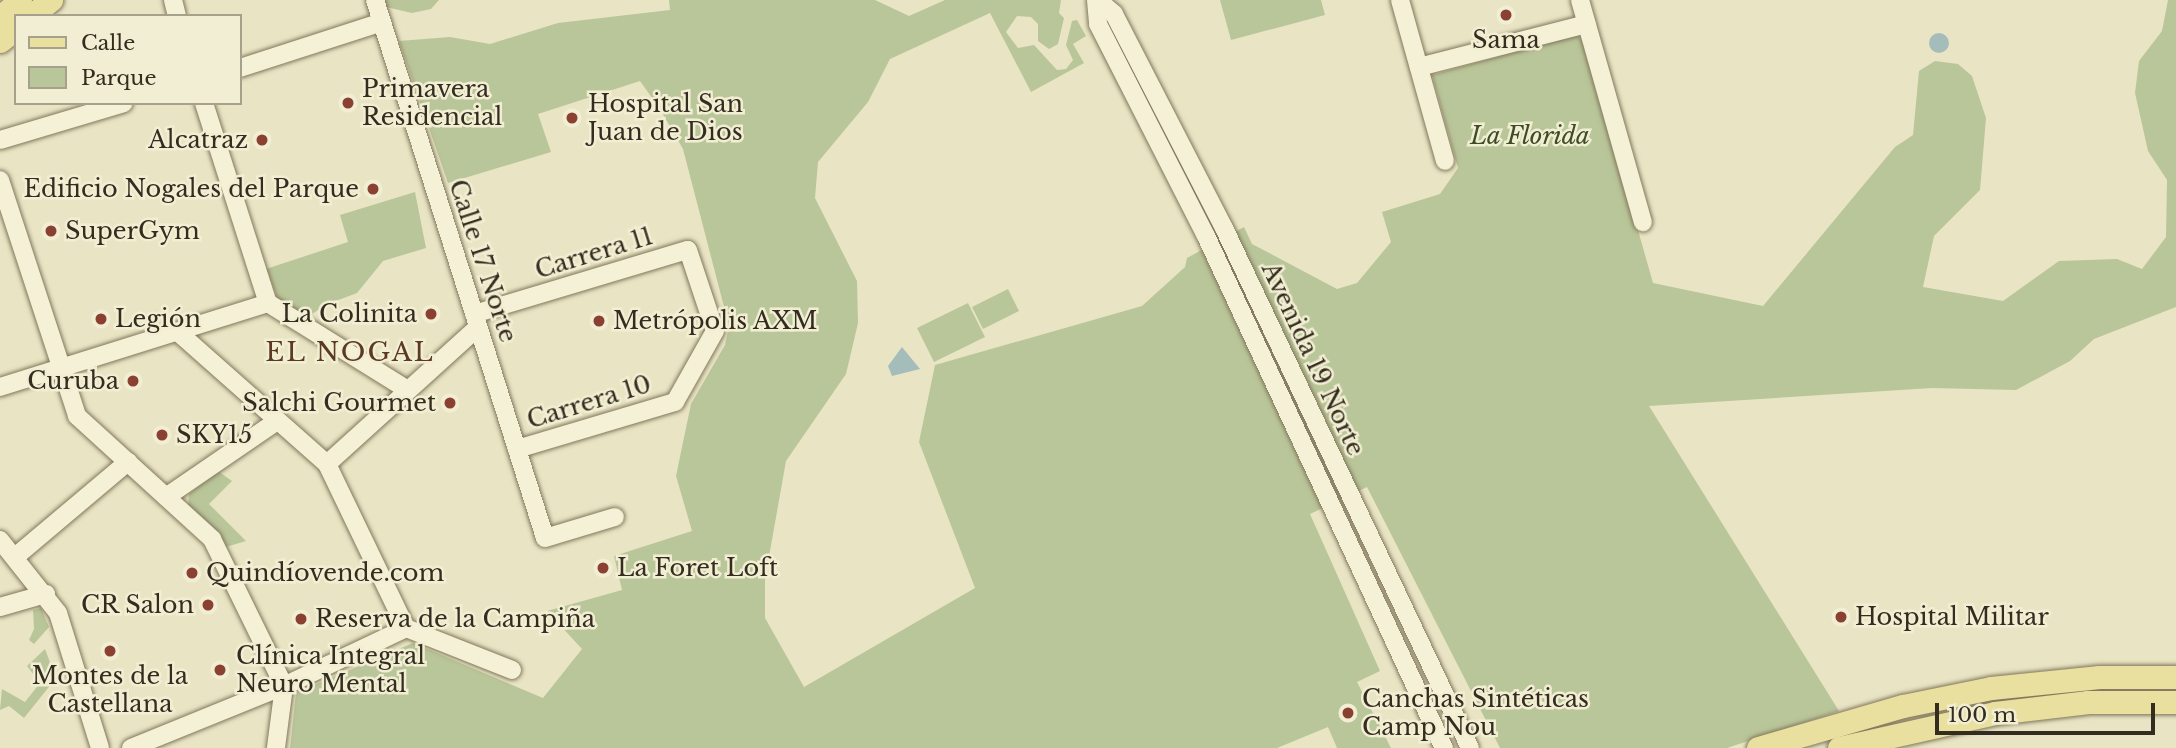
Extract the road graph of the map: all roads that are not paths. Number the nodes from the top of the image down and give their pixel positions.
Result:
1 (20, 0) edge
2 (51, 0) edge
3 (375, 0) edge
4 (1097, 0) edge
5 (1400, 0) edge
6 (1580, 0) edge
7 (34, 14) edge
8 (0, 17) edge
9 (382, 22) junction
10 (1587, 24) junction
11 (14, 30) edge
12 (0, 41) edge
13 (242, 67) edge
14 (1419, 67) junction
15 (117, 105) edge
16 (205, 105) edge
17 (0, 140) edge
18 (1445, 161) dead end
19 (0, 180) edge
20 (1643, 222) dead end
21 (268, 303) junction
22 (476, 321) junction
23 (179, 333) junction
24 (59, 371) junction
25 (0, 387) edge
26 (406, 389) junction
27 (675, 402) joint
28 (277, 421) junction
29 (517, 449) junction
30 (128, 462) junction
31 (327, 464) junction
32 (166, 497) junction
33 (615, 517) dead end
34 (0, 540) edge
35 (15, 557) junction
36 (46, 594) junction
37 (0, 607) edge
38 (406, 628) junction
39 (512, 670) dead end
40 (2176, 677) edge
41 (284, 686) junction
42 (1991, 688) junction
43 (2176, 702) edge
44 (1994, 713) junction
45 (100, 748) edge
46 (131, 748) edge
47 (276, 748) edge
48 (1444, 748) edge
49 (1470, 748) edge
50 (1758, 748) edge
51 (1839, 748) edge

1 - 8 main road
2 - 7 main road
3 - 9 street, Calle 17 Norte
4 - 48 street, Avenida 19 Norte
4 - 49 street, Avenida 19 Norte
5 - 14 street
6 - 10 street
9 - 13 street
9 - 22 street, Calle 17 Norte
10 - 14 street
10 - 20 street
11 - 12 main road
14 - 18 street
15 - 17 street
16 - 21 street
19 - 24 street
21 - 23 street
21 - 26 street
22 - 26 street, Carrera 11
22 - 27 street, Carrera 11
22 - 29 street, Calle 17 Norte
23 - 24 street
23 - 28 street
24 - 25 street
24 - 30 street
26 - 31 street, Carrera 11
27 - 29 street, Carrera 10
28 - 31 street
28 - 32 street
29 - 33 street, Calle 17 Norte
30 - 32 street
30 - 35 street
31 - 38 street
32 - 41 street
34 - 35 street
35 - 36 street
36 - 37 street
36 - 45 street
38 - 39 street
38 - 41 street
40 - 42 main road
41 - 46 street
41 - 47 street
42 - 44 street
42 - 50 main road
43 - 44 main road
44 - 51 main road

